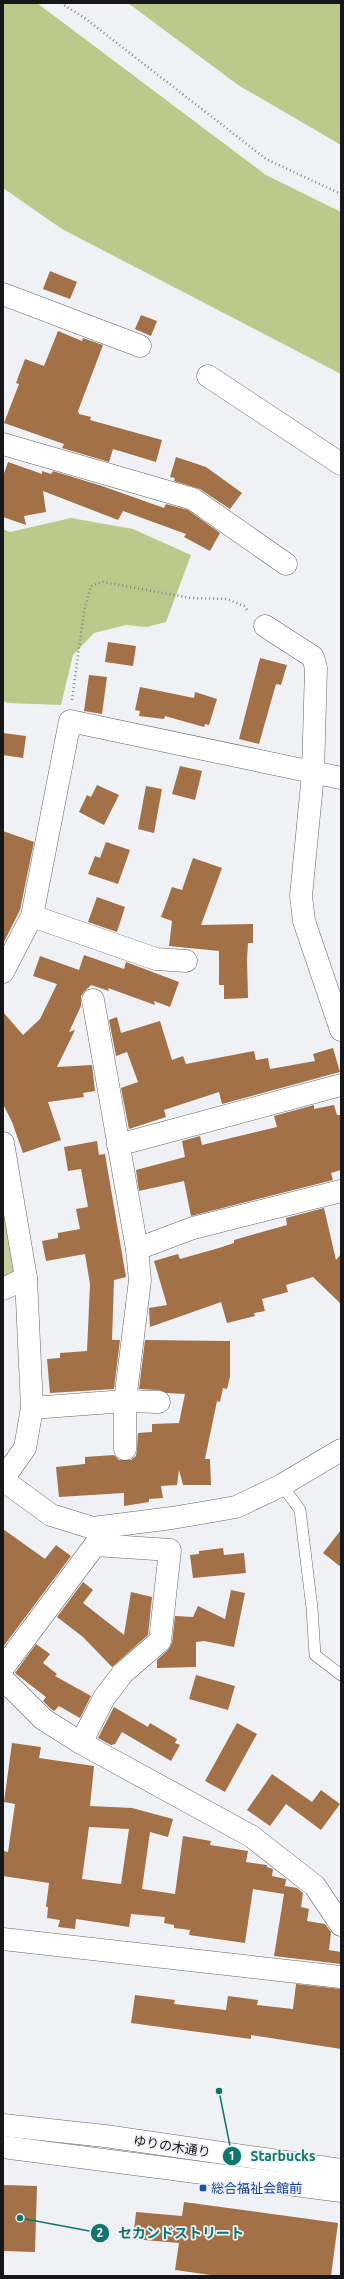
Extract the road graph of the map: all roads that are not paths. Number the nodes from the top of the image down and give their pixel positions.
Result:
1 (3, 294) edge
2 (140, 346) dead end
3 (208, 376) dead end
4 (3, 444) edge
5 (341, 464) edge
6 (286, 564) dead end
7 (265, 626) road end
8 (313, 774) junction
9 (341, 778) edge
10 (32, 916) junction
11 (186, 961) dead end
12 (3, 972) edge
13 (93, 1000) dead end
14 (341, 1030) edge
15 (341, 1085) edge
16 (3, 1143) edge
17 (118, 1145) junction
18 (341, 1191) edge
19 (137, 1249) junction
20 (26, 1278) junction
21 (3, 1289) edge
22 (125, 1401) junction
23 (159, 1402) dead end
24 (32, 1408) junction
25 (125, 1449) dead end
26 (341, 1450) edge
27 (3, 1479) edge
28 (282, 1486) junction
29 (3, 1668) edge
30 (341, 1675) edge
31 (3, 1679) edge
32 (81, 1743) junction
33 (341, 1925) edge
34 (3, 1939) edge
35 (341, 1977) edge
36 (3, 2125) edge
37 (3, 2148) edge
38 (341, 2170) edge
39 (341, 2191) edge

1 - 2 street
3 - 5 street
4 - 6 street
7 - 8 street
8 - 9 street
8 - 10 street
8 - 14 street
10 - 11 street
10 - 12 street
13 - 17 street
15 - 17 street
16 - 20 street
17 - 19 street
18 - 19 street
19 - 22 street
20 - 21 street
20 - 24 street
22 - 23 street
22 - 24 street
22 - 25 street
24 - 27 street
26 - 28 street
27 - 28 street
28 - 30 lane
29 - 32 street
31 - 32 street
32 - 33 street
34 - 35 street
36 - 38 street, ゆりの木通り
37 - 39 street, ゆりの木通り

